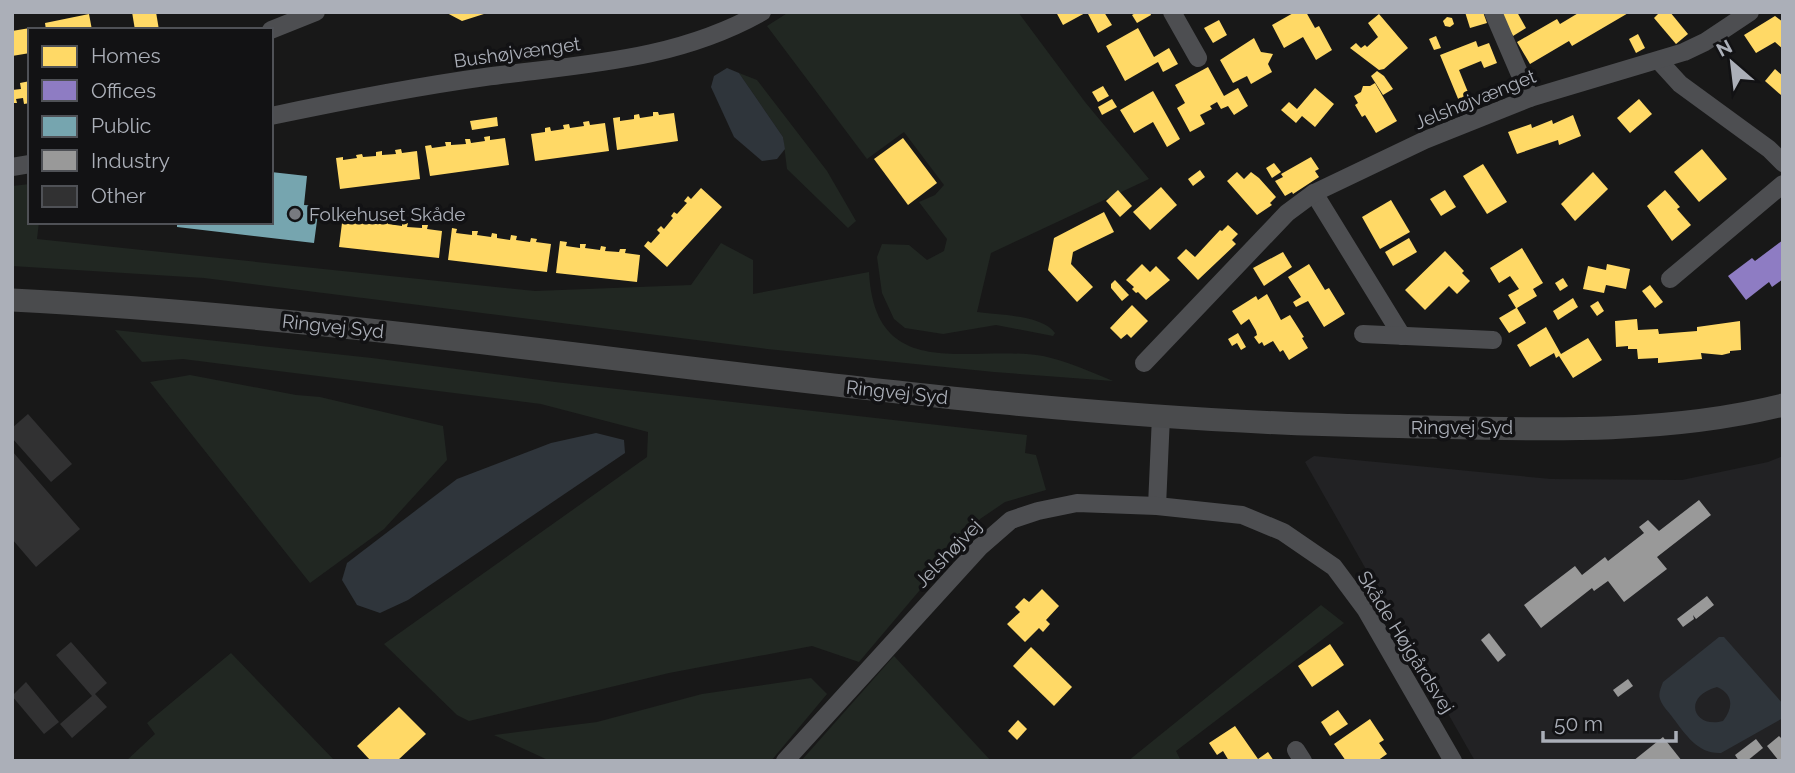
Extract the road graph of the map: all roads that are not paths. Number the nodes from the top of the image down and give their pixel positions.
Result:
1 (316, 12) edge
2 (762, 12) edge
3 (1172, 12) edge
4 (1493, 12) edge
5 (1750, 12) edge
6 (273, 29) edge
7 (1198, 58) dead end
8 (1659, 61) junction
9 (1530, 98) junction
10 (273, 116) edge
11 (1783, 163) edge
12 (1783, 184) edge
13 (1314, 193) junction
14 (1670, 279) dead end
15 (12, 300) edge
16 (1363, 334) dead end
17 (1402, 336) junction
18 (1493, 340) dead end
19 (1144, 363) dead end
20 (1783, 405) edge
21 (1161, 416) junction
22 (1157, 506) junction
23 (785, 761) edge
24 (1454, 761) edge

1 - 6 street
2 - 10 street, Bushøjvænget
3 - 7 street
4 - 9 street
5 - 8 street, Jelshøjvænget
8 - 9 street, Jelshøjvænget
8 - 11 street
9 - 13 street, Jelshøjvænget
12 - 14 street
13 - 17 street
13 - 19 street, Jelshøjvænget
15 - 21 main road, Ringvej Syd
16 - 17 street
17 - 18 street
20 - 21 main road, Ringvej Syd
21 - 22 street
22 - 23 street, Jelshøjvej
22 - 24 street, Skåde Højgårdsvej

